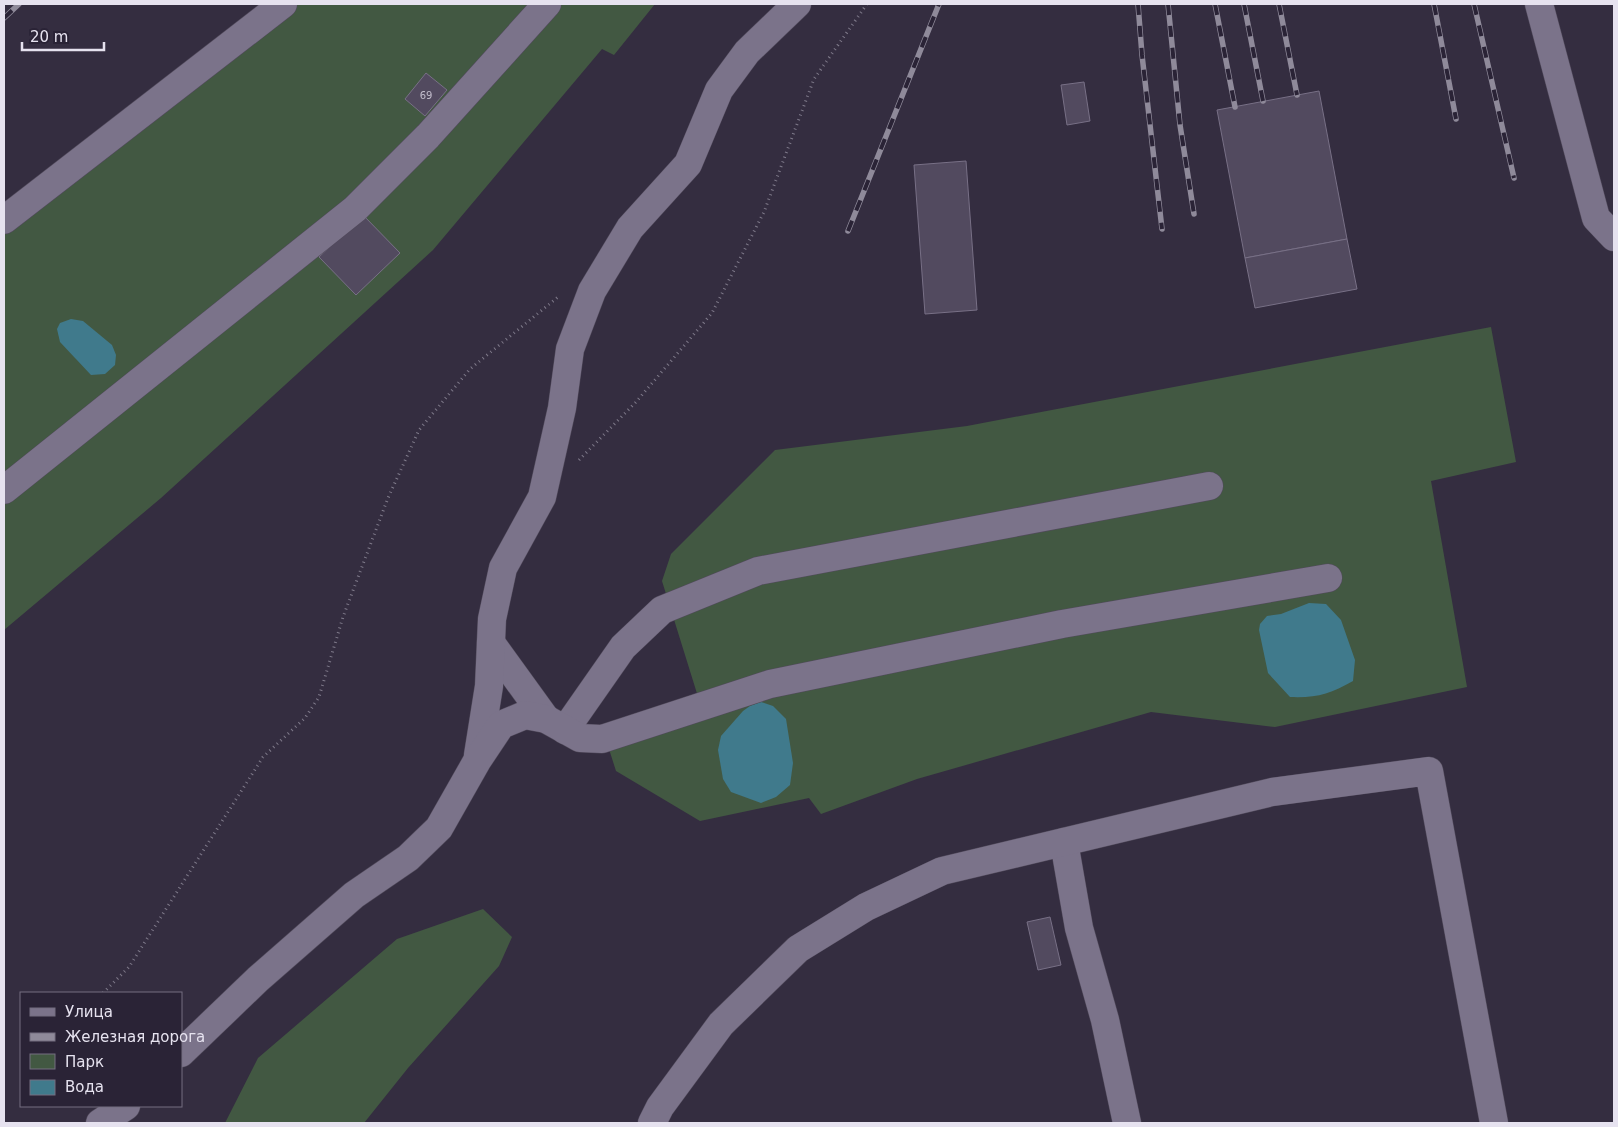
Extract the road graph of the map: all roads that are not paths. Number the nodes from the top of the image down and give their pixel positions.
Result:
1 (283, 4) edge
2 (546, 4) edge
3 (797, 4) edge
4 (1539, 4) edge
5 (4, 220) edge
6 (1614, 237) edge
7 (1209, 486) dead end
8 (4, 490) edge
9 (1328, 578) dead end
10 (491, 643) junction
11 (555, 724) junction
12 (477, 761) junction
13 (1064, 842) junction
14 (182, 1052) edge
15 (124, 1107) edge
16 (100, 1123) edge
17 (652, 1123) edge
18 (1127, 1123) edge
19 (1494, 1123) edge

1 - 5 street
2 - 8 street
3 - 10 street
4 - 6 street
7 - 11 street
9 - 11 street
10 - 11 street
10 - 12 street
11 - 12 street
12 - 14 street
13 - 17 street
13 - 18 street
13 - 19 street
15 - 16 street

